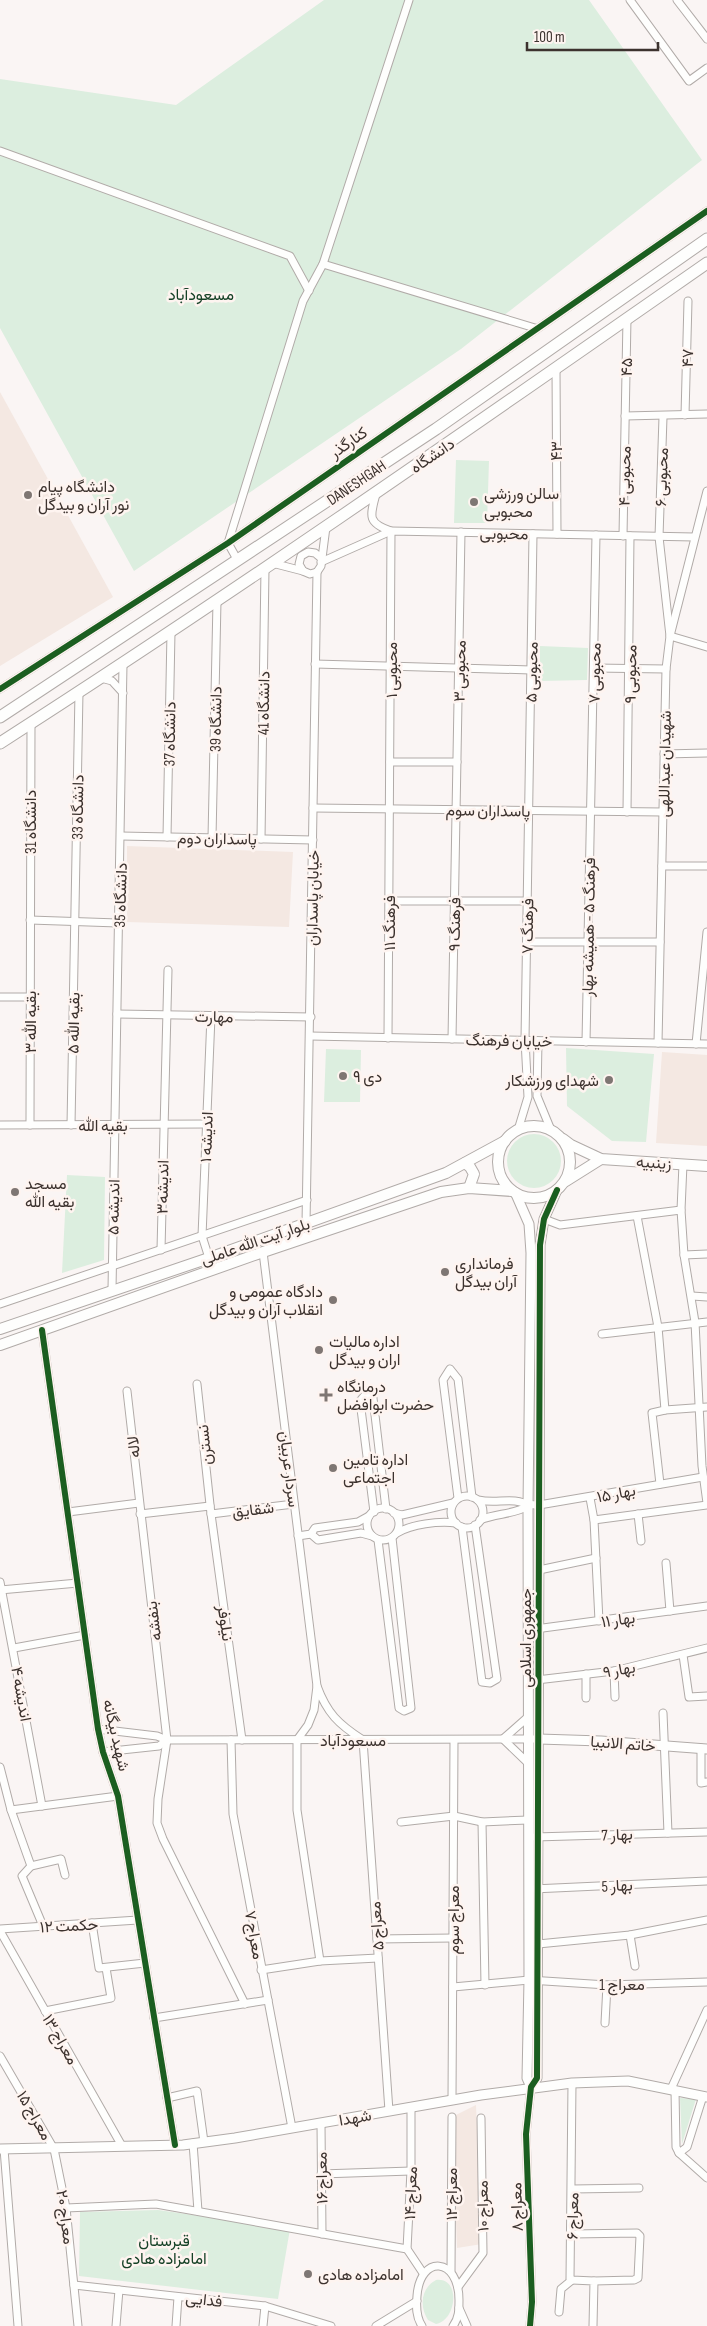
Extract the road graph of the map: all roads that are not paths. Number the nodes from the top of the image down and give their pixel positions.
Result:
1 (409, 0) edge
2 (630, 0) edge
3 (677, 0) edge
4 (707, 39) edge
5 (707, 68) edge
6 (0, 151) edge
7 (707, 211) edge
8 (707, 239) edge
9 (707, 263) edge
10 (323, 264) junction
11 (309, 291) junction
12 (688, 301) dead end
13 (627, 318) junction
14 (535, 328) junction
15 (556, 368) junction
16 (707, 414) edge
17 (685, 415) junction
18 (625, 416) junction
19 (663, 417) junction
20 (436, 430) junction
21 (447, 445) junction
22 (707, 491) edge
23 (376, 493) junction
24 (704, 511) edge
25 (326, 527) junction
26 (391, 531) junction
27 (461, 532) junction
28 (533, 534) junction
29 (557, 534) junction
30 (596, 535) junction
31 (627, 536) junction
32 (659, 537) junction
33 (694, 537) junction
34 (228, 543) junction
35 (238, 560) junction
36 (321, 560) junction
37 (268, 566) junction
38 (303, 571) junction
39 (317, 572) junction
40 (217, 601) junction
41 (171, 632) junction
42 (670, 636) junction
43 (707, 647) edge
44 (123, 664) junction
45 (315, 664) junction
46 (391, 666) junction
47 (459, 668) junction
48 (594, 668) junction
49 (630, 669) junction
50 (666, 669) junction
51 (531, 670) junction
52 (101, 678) junction
53 (0, 689) edge
54 (79, 692) junction
55 (123, 693) junction
56 (0, 717) edge
57 (31, 723) junction
58 (0, 743) edge
59 (707, 753) edge
60 (664, 754) junction
61 (390, 762) junction
62 (457, 762) junction
63 (313, 808) junction
64 (390, 809) junction
65 (456, 810) junction
66 (529, 811) junction
67 (591, 812) junction
68 (627, 812) junction
69 (663, 812) junction
70 (121, 836) junction
71 (168, 837) junction
72 (212, 838) junction
73 (261, 838) junction
74 (313, 840) junction
75 (662, 866) junction
76 (707, 866) edge
77 (389, 901) junction
78 (455, 901) junction
79 (528, 901) junction
80 (30, 920) junction
81 (75, 921) junction
82 (118, 923) junction
83 (707, 932) edge
84 (588, 941) junction
85 (527, 942) junction
86 (660, 942) junction
87 (168, 970) dead end
88 (0, 997) edge
89 (30, 997) junction
90 (117, 1014) junction
91 (167, 1014) junction
92 (211, 1016) junction
93 (311, 1017) junction
94 (310, 1036) junction
95 (388, 1038) junction
96 (452, 1039) junction
97 (526, 1040) junction
98 (538, 1041) junction
99 (586, 1042) junction
100 (658, 1043) junction
101 (696, 1044) junction
102 (707, 1044) edge
103 (163, 1124) junction
104 (207, 1124) junction
105 (0, 1125) edge
106 (30, 1125) junction
107 (71, 1125) junction
108 (115, 1125) junction
109 (518, 1130) junction
110 (555, 1133) junction
111 (505, 1141) junction
112 (602, 1159) junction
113 (465, 1163) junction
114 (683, 1164) junction
115 (707, 1166) edge
116 (561, 1186) junction
117 (469, 1188) junction
118 (514, 1192) junction
119 (307, 1200) junction
120 (681, 1210) junction
121 (638, 1216) junction
122 (544, 1219) junction
123 (306, 1224) junction
124 (202, 1236) junction
125 (161, 1250) junction
126 (263, 1252) junction
127 (707, 1254) edge
128 (684, 1255) junction
129 (209, 1258) junction
130 (112, 1266) junction
131 (112, 1290) junction
132 (692, 1296) junction
133 (707, 1297) edge
134 (0, 1304) edge
135 (695, 1322) junction
136 (707, 1322) edge
137 (658, 1327) junction
138 (0, 1329) edge
139 (42, 1330) junction
140 (602, 1334) dead end
141 (0, 1345) edge
142 (197, 1384) dead end
143 (127, 1391) dead end
144 (704, 1407) edge
145 (665, 1410) junction
146 (704, 1459) edge
147 (703, 1477) junction
148 (660, 1484) junction
149 (590, 1498) junction
150 (475, 1499) junction
151 (456, 1501) junction
152 (139, 1503) junction
153 (294, 1504) junction
154 (707, 1504) edge
155 (540, 1505) junction
156 (528, 1506) junction
157 (386, 1509) junction
158 (211, 1510) junction
159 (68, 1512) junction
160 (394, 1513) junction
161 (140, 1514) junction
162 (372, 1514) junction
163 (638, 1514) junction
164 (594, 1520) junction
165 (478, 1522) junction
166 (459, 1525) junction
167 (311, 1534) junction
168 (394, 1535) junction
169 (298, 1536) junction
170 (375, 1538) junction
171 (641, 1541) dead end
172 (596, 1558) junction
173 (666, 1563) dead end
174 (539, 1570) junction
175 (78, 1584) junction
176 (1, 1587) edge
177 (707, 1606) edge
178 (670, 1611) junction
179 (599, 1621) junction
180 (539, 1629) junction
181 (528, 1630) junction
182 (85, 1635) junction
183 (14, 1648) junction
184 (707, 1648) edge
185 (683, 1655) junction
186 (614, 1671) junction
187 (586, 1674) junction
188 (539, 1679) junction
189 (528, 1681) junction
190 (317, 1686) junction
191 (707, 1696) edge
192 (615, 1697) dead end
193 (586, 1698) dead end
194 (663, 1714) dead end
195 (528, 1717) junction
196 (98, 1729) junction
197 (528, 1739) junction
198 (539, 1739) junction
199 (167, 1740) junction
200 (231, 1740) junction
201 (242, 1740) junction
202 (297, 1740) junction
203 (364, 1740) junction
204 (454, 1740) junction
205 (503, 1740) junction
206 (666, 1746) junction
207 (704, 1749) edge
208 (103, 1752) junction
209 (528, 1764) junction
210 (0, 1767) edge
211 (707, 1782) edge
212 (118, 1796) junction
213 (42, 1806) junction
214 (11, 1810) junction
215 (454, 1816) junction
216 (528, 1820) junction
217 (401, 1822) dead end
218 (482, 1822) junction
219 (707, 1832) edge
220 (668, 1833) junction
221 (538, 1836) junction
222 (528, 1837) junction
223 (31, 1866) junction
224 (65, 1875) dead end
225 (707, 1881) edge
226 (528, 1889) junction
227 (538, 1889) junction
228 (138, 1920) junction
229 (707, 1920) edge
230 (92, 1923) junction
231 (43, 1926) junction
232 (0, 1930) edge
233 (630, 1935) junction
234 (453, 1938) junction
235 (377, 1939) junction
236 (538, 1944) junction
237 (378, 1958) junction
238 (320, 1961) junction
239 (145, 1964) junction
240 (635, 1966) dead end
241 (106, 1968) junction
242 (262, 1970) junction
243 (533, 1980) junction
244 (707, 1982) edge
245 (485, 1985) junction
246 (607, 1985) junction
247 (452, 1987) junction
248 (268, 2000) junction
249 (245, 2004) junction
250 (707, 2010) edge
251 (45, 2011) junction
252 (154, 2018) junction
253 (605, 2023) dead end
254 (0, 2056) edge
255 (572, 2083) junction
256 (531, 2087) junction
257 (673, 2089) junction
258 (705, 2097) edge
259 (167, 2098) junction
260 (452, 2100) junction
261 (411, 2108) junction
262 (389, 2111) junction
263 (452, 2117) dead end
264 (481, 2118) dead end
265 (321, 2123) junction
266 (292, 2128) junction
267 (204, 2142) junction
268 (193, 2143) junction
269 (175, 2145) junction
270 (122, 2146) junction
271 (2, 2149) edge
272 (54, 2149) junction
273 (679, 2153) junction
274 (411, 2171) junction
275 (321, 2174) junction
276 (707, 2178) edge
277 (639, 2188) dead end
278 (572, 2189) junction
279 (66, 2208) junction
280 (198, 2210) junction
281 (322, 2234) junction
282 (572, 2234) junction
283 (407, 2249) junction
284 (451, 2272) junction
285 (423, 2273) junction
286 (572, 2280) junction
287 (594, 2281) junction
288 (74, 2285) junction
289 (458, 2287) junction
290 (119, 2290) junction
291 (178, 2296) junction
292 (417, 2301) junction
293 (265, 2306) junction
294 (459, 2306) junction
295 (559, 2312) dead end
296 (18, 2326) edge
297 (78, 2326) edge
298 (116, 2326) edge
299 (176, 2326) edge
300 (263, 2326) edge
301 (331, 2326) edge
302 (376, 2326) edge
303 (422, 2326) edge
304 (453, 2326) edge
305 (467, 2326) edge
306 (530, 2326) edge
307 (593, 2326) edge

1 - 10 street
2 - 5 street
3 - 4 street
6 - 11 street
7 - 14 street, کنارگذر
8 - 20 main road, DANESHGAH
9 - 13 main road, دانشگاه
10 - 11 street
10 - 14 street
11 - 34 street
12 - 17 street, ۴۷
13 - 15 main road, دانشگاه
13 - 18 street, ۴۵
14 - 34 street, کنارگذر
15 - 21 main road, دانشگاه
15 - 29 street, ۴۳
16 - 17 street
17 - 19 street
18 - 19 street
18 - 31 street, محبوبی ۴
19 - 32 street, محبوبی ۶
20 - 21 main road
20 - 35 main road, DANESHGAH
21 - 23 main road, دانشگاه
22 - 24 street, شهیدان عبداللهی
23 - 25 main road, دانشگاه
23 - 26 street
24 - 33 street, شهیدان عبداللهی
25 - 36 street
25 - 37 main road, دانشگاه
26 - 27 street, محبوبی
26 - 36 street, محبوبی
26 - 46 street, محبوبی ۱
27 - 28 street, محبوبی
27 - 47 street, محبوبی ۳
28 - 29 street, محبوبی
28 - 51 street, محبوبی ۵
29 - 30 street, محبوبی
30 - 31 street, محبوبی
30 - 48 street, محبوبی ۷
31 - 32 street, محبوبی
31 - 49 street, محبوبی ۹
32 - 33 street, محبوبی
32 - 42 street, محبوبی ۶
33 - 42 street, شهیدان عبداللهی
34 - 35 street
34 - 53 street, کنارگذر
35 - 56 main road, DANESHGAH
36 - 38 street
36 - 39 street
37 - 38 street
37 - 40 main road, دانشگاه
37 - 73 street, دانشگاه 41
38 - 39 street
39 - 45 street, خیابان پاسداران
40 - 41 main road, دانشگاه
40 - 72 street, دانشگاه 39
41 - 44 main road
41 - 71 street, دانشگاه 37
42 - 43 street
42 - 50 street, شهیدان عبداللهی
44 - 52 main road
44 - 55 street, دانشگاه 35
45 - 46 street
45 - 63 street, خیابان پاسداران
46 - 47 street
46 - 61 street, محبوبی ۱
47 - 51 street
47 - 62 street, محبوبی ۳
48 - 49 street
48 - 67 street, محبوبی ۷
49 - 50 street
49 - 68 street, محبوبی ۹
50 - 60 street, شهیدان عبداللهی
51 - 66 street, محبوبی ۵
52 - 54 main road
52 - 55 street
54 - 57 main road
54 - 81 street, دانشگاه 33
55 - 70 street, دانشگاه 35
57 - 58 main road
57 - 80 street, دانشگاه 31
59 - 60 street
60 - 69 street, شهیدان عبداللهی
61 - 62 street
61 - 64 street, محبوبی ۱
62 - 65 street, محبوبی ۳
63 - 64 street, پاسداران سوم
63 - 74 street, خیابان پاسداران
64 - 65 street, پاسداران سوم
64 - 77 street, فرهنگ ۱۱
65 - 66 street, پاسداران سوم
65 - 78 street, فرهنگ ۹
66 - 67 street, پاسداران سوم
66 - 79 street, فرهنگ ۷
67 - 68 street, پاسداران سوم
67 - 84 street, فرهنگ ۵ - همیشه بهار
68 - 69 street, پاسداران سوم
69 - 75 street, شهیدان عبداللهی
70 - 71 street, پاسداران دوم
70 - 82 street, دانشگاه 35
71 - 72 street, پاسداران دوم
72 - 73 street, پاسداران دوم
73 - 74 street, پاسداران دوم
74 - 93 street, خیابان پاسداران
75 - 76 street
75 - 86 street, شهیدان عبداللهی
77 - 78 street
77 - 95 street, فرهنگ ۱۱
78 - 79 street
78 - 96 street, فرهنگ ۹
79 - 85 street, فرهنگ ۷
80 - 81 street
80 - 89 street, بقیه الله ۳
81 - 82 street
81 - 107 street, بقیه الله ۵
82 - 90 street, دانشگاه 35
83 - 101 street
84 - 85 street
84 - 86 street
84 - 99 street, فرهنگ ۵ - همیشه بهار
85 - 97 street, فرهنگ ۷
86 - 100 street, شهیدان عبداللهی
87 - 91 street, اندیشه۳
88 - 89 street
89 - 106 street, بقیه الله ۳
90 - 91 street, مهارت
90 - 108 street, دانشگاه 35
91 - 92 street, مهارت
91 - 103 street, اندیشه۳
92 - 93 street, مهارت
92 - 104 street, اندیشه ۱
93 - 94 street, خیابان پاسداران
94 - 95 street, خیابان فرهنگ
94 - 119 street, خیابان پاسداران
95 - 96 street, خیابان فرهنگ
96 - 97 street, خیابان فرهنگ
97 - 98 street, خیابان فرهنگ
97 - 109 street, فرهنگ ۷
98 - 99 street, خیابان فرهنگ
98 - 110 street
99 - 100 street, خیابان فرهنگ
100 - 101 street, خیابان فرهنگ
101 - 102 street, خیابان فرهنگ
103 - 104 street, بقیه الله
103 - 108 street, بقیه الله
103 - 125 street, اندیشه۳
104 - 124 street, اندیشه ۱
105 - 106 street, بقیه الله
106 - 107 street, بقیه الله
107 - 108 street, بقیه الله
108 - 130 street, اندیشه ۵
109 - 110 main road
109 - 111 main road
110 - 112 main road, زینبیه
110 - 116 main road
111 - 113 main road, بلوار آیت‌ الله عاملی
111 - 118 main road
112 - 114 main road, زینبیه
112 - 116 main road
113 - 117 main road
113 - 123 main road, بلوار آیت‌ الله عاملی
114 - 115 main road, زینبیه
114 - 120 street
116 - 118 main road
116 - 122 street, جمهوری اسلامی
117 - 118 main road, بلوار آیت‌ الله عاملی
117 - 126 main road, بلوار آیت‌ الله عاملی
118 - 156 street, جمهوری اسلامی
119 - 123 street, خیابان پاسداران
119 - 124 street
120 - 121 street
120 - 128 street
121 - 122 street
121 - 137 street
122 - 155 street, جمهوری اسلامی
123 - 129 main road, بلوار آیت‌ الله عاملی
124 - 125 street
124 - 129 street, اندیشه ۱
125 - 130 street
126 - 139 main road, بلوار آیت‌ الله عاملی
126 - 153 street, سردار عربیان
127 - 128 street
128 - 132 street
129 - 131 main road, بلوار آیت‌ الله عاملی
130 - 131 street, اندیشه ۵
130 - 134 street
131 - 138 main road, بلوار آیت‌ الله عاملی
132 - 133 street
132 - 135 street
135 - 136 street
135 - 137 street
135 - 144 street
137 - 140 street
137 - 145 street
139 - 141 main road, بلوار آیت‌ الله عاملی
139 - 159 street, شهید بیگانه
142 - 158 street, نسترن
143 - 152 street, لاله
144 - 145 street
144 - 146 street
145 - 148 street
146 - 147 street
147 - 148 street, بهار ۱۵
147 - 154 street
148 - 149 street, بهار ۱۵
149 - 155 street, بهار ۱۵
149 - 164 street
150 - 151 street
150 - 151 street
150 - 156 street
150 - 165 street
151 - 160 street
151 - 166 street
152 - 159 street
152 - 161 street, بنفشه
153 - 158 street, شقایق
153 - 169 street, سردار عربیان
154 - 163 street
155 - 156 street, بهار ۱۵
155 - 174 street, جمهوری اسلامی
156 - 165 street
156 - 181 street, جمهوری اسلامی
157 - 160 street
157 - 162 street
157 - 162 street
158 - 161 street, شقایق
158 - 201 street, نیلوفر
159 - 175 street, شهید بیگانه
160 - 168 street
161 - 199 street, بنفشه
162 - 167 street
162 - 170 street
163 - 164 street
163 - 171 street
164 - 172 street
165 - 166 street
165 - 166 street
166 - 168 street
167 - 169 street
167 - 170 street
168 - 170 street
168 - 170 street
169 - 190 street, سردار عربیان
172 - 174 street
172 - 179 street
173 - 178 street
174 - 180 street, جمهوری اسلامی
175 - 176 street
175 - 182 street, شهید بیگانه
176 - 183 street, اندیشه ۴
177 - 178 street, بهار ۱۱
178 - 179 street, بهار ۱۱
179 - 180 street, بهار ۱۱
180 - 181 street, بهار ۱۱
180 - 188 street, جمهوری اسلامی
181 - 189 street, جمهوری اسلامی
182 - 183 street
182 - 196 street, شهید بیگانه
183 - 213 street, اندیشه ۴
184 - 185 street, بهار ۹
185 - 186 street, بهار ۹
185 - 191 street
186 - 187 street, بهار ۹
186 - 192 street
187 - 188 street, بهار ۹
187 - 193 street
188 - 189 street, بهار ۹
188 - 198 street, جمهوری اسلامی
189 - 195 street, جمهوری اسلامی
190 - 202 street
190 - 203 street
194 - 206 street
195 - 197 street, جمهوری اسلامی
195 - 205 street
196 - 199 street, مسعودآباد
196 - 208 street, شهید بیگانه
197 - 198 street, مسعودآباد
197 - 205 street, مسعودآباد
197 - 209 street, جمهوری اسلامی
198 - 206 street, خاتم الانبیا
198 - 221 street, جمهوری اسلامی
199 - 200 street, مسعودآباد
199 - 208 street, مسعودآباد
199 - 249 street, بنفشه
200 - 201 street, مسعودآباد
200 - 242 street, معراج ۷
201 - 202 street, مسعودآباد
202 - 203 street, مسعودآباد
202 - 238 street
203 - 204 street, مسعودآباد
203 - 235 street, معراج ۵
204 - 205 street, مسعودآباد
204 - 215 street, معراج سوم
205 - 209 street
206 - 207 street, خاتم الانبیا
206 - 220 street
207 - 211 street
208 - 212 street, شهید بیگانه
209 - 216 street, جمهوری اسلامی
210 - 214 street
212 - 213 street
212 - 228 street, شهید بیگانه
213 - 214 street
214 - 223 street
215 - 217 street
215 - 218 street
215 - 234 street, معراج سوم
216 - 218 street
216 - 222 street, جمهوری اسلامی
218 - 245 street
219 - 220 street, بهار 7
220 - 221 street, بهار 7
221 - 222 street, بهار 7
221 - 227 street, جمهوری اسلامی
222 - 226 street, جمهوری اسلامی
223 - 224 street
223 - 231 street
225 - 227 street, بهار 5
226 - 227 street, بهار 5
226 - 243 street, جمهوری اسلامی
227 - 236 street, جمهوری اسلامی
228 - 230 street, حکمت ۱۲
228 - 239 street, شهید بیگانه
229 - 233 street
230 - 231 street, حکمت ۱۲
230 - 241 street
231 - 232 street, حکمت ۱۲
232 - 251 street, معراج ۱۳
233 - 236 street
233 - 240 street
234 - 235 street
234 - 247 street, معراج سوم
235 - 237 street, معراج ۵
236 - 243 street, جمهوری اسلامی
237 - 238 street
237 - 262 street, معراج ۵
238 - 242 street
239 - 241 street
239 - 252 street, شهید بیگانه
241 - 251 street
242 - 248 street, معراج ۷
243 - 245 street, معراج 1
243 - 246 street, معراج 1
243 - 256 street, جمهوری اسلامی
244 - 246 street, معراج 1
245 - 247 street, معراج 1
246 - 253 street
247 - 260 street, معراج سوم
248 - 249 street
248 - 266 street, معراج ۷
249 - 252 street
250 - 257 street
251 - 270 street, معراج ۱۳
252 - 259 street, شهید بیگانه
254 - 272 street, معراج ۱۵
255 - 256 street, شهدا
255 - 257 street, شهدا
255 - 278 street, معراج ۶
256 - 260 street, شهدا
256 - 306 street, معراج ۸
257 - 258 street, شهدا
257 - 273 street
258 - 273 street
259 - 267 street
259 - 269 street, شهید بیگانه
260 - 261 street, شهدا
261 - 262 street, شهدا
261 - 274 street, معراج ۱۴
262 - 265 street, شهدا
263 - 284 street, معراج ۱۲
264 - 289 street, معراج ۱۰
265 - 266 street, شهدا
265 - 275 street, معراج ۱۶
266 - 267 street, شهدا
267 - 268 street, شهدا
268 - 269 street, شهدا
268 - 280 street
269 - 270 street, شهدا
270 - 272 street, شهدا
271 - 272 street, شهدا
271 - 296 street
272 - 279 street, معراج ۲۰
273 - 276 street
274 - 275 street
274 - 283 street, معراج ۱۴
275 - 281 street, معراج ۱۶
277 - 278 street
278 - 282 street, معراج ۶
279 - 280 street
279 - 288 street, معراج ۲۰
280 - 281 street
281 - 283 street
282 - 286 street, معراج ۶
282 - 287 street
283 - 285 street
284 - 285 street
284 - 289 street
285 - 292 street
286 - 287 street
286 - 295 street
287 - 307 street
288 - 290 street, فدایی
288 - 297 street, معراج ۲۰
289 - 294 street
290 - 291 street, فدایی
290 - 298 street
291 - 293 street, فدایی
291 - 299 street
292 - 302 street
292 - 303 street
293 - 300 street
293 - 301 street, فدایی
294 - 304 street
294 - 305 street

